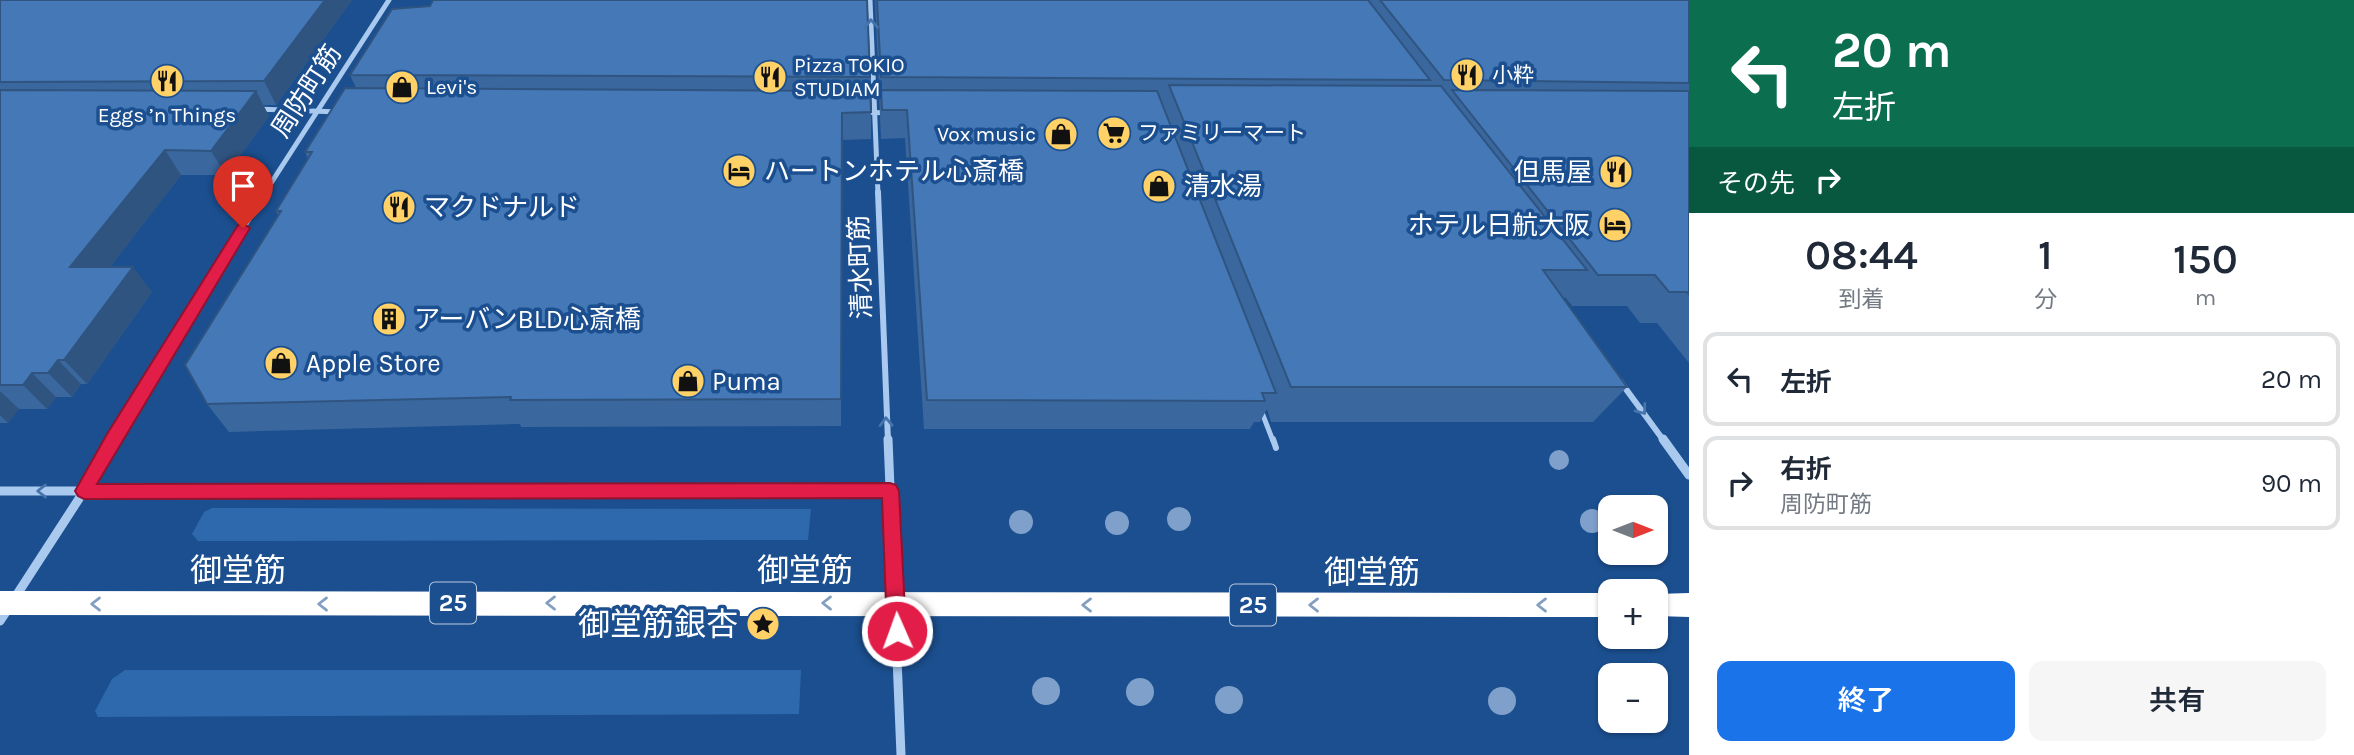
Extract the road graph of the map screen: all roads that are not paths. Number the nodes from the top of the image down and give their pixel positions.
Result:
1 (389, 0) edge
2 (870, 0) edge
3 (248, 109) edge
4 (315, 111) junction
5 (345, 112) edge
6 (847, 112) edge
7 (875, 112) junction
8 (902, 113) edge
9 (1614, 372) edge
10 (1256, 397) edge
11 (1276, 449) dead end
12 (1689, 475) edge
13 (0, 491) edge
14 (84, 491) junction
15 (890, 491) junction
16 (895, 603) junction
17 (1598, 605) edge
18 (1668, 606) edge
19 (1689, 606) edge
20 (4, 609) edge
21 (901, 755) edge

1 - 4 street, 周防町筋
7 -> 2 street, 清水町筋
3 - 4 street
4 - 5 street
4 - 14 street, 周防町筋
6 - 7 street
7 - 8 street
15 -> 7 street, 清水町筋
9 -> 12 street
10 - 11 lane
14 -> 13 street
14 - 15 street
14 - 20 street, 周防町筋
15 - 16 street, 清水町筋
17 -> 16 highway, 御堂筋 / 25
16 -> 20 highway, 御堂筋 / 25
16 - 21 street, 清水町筋
18 - 19 highway

